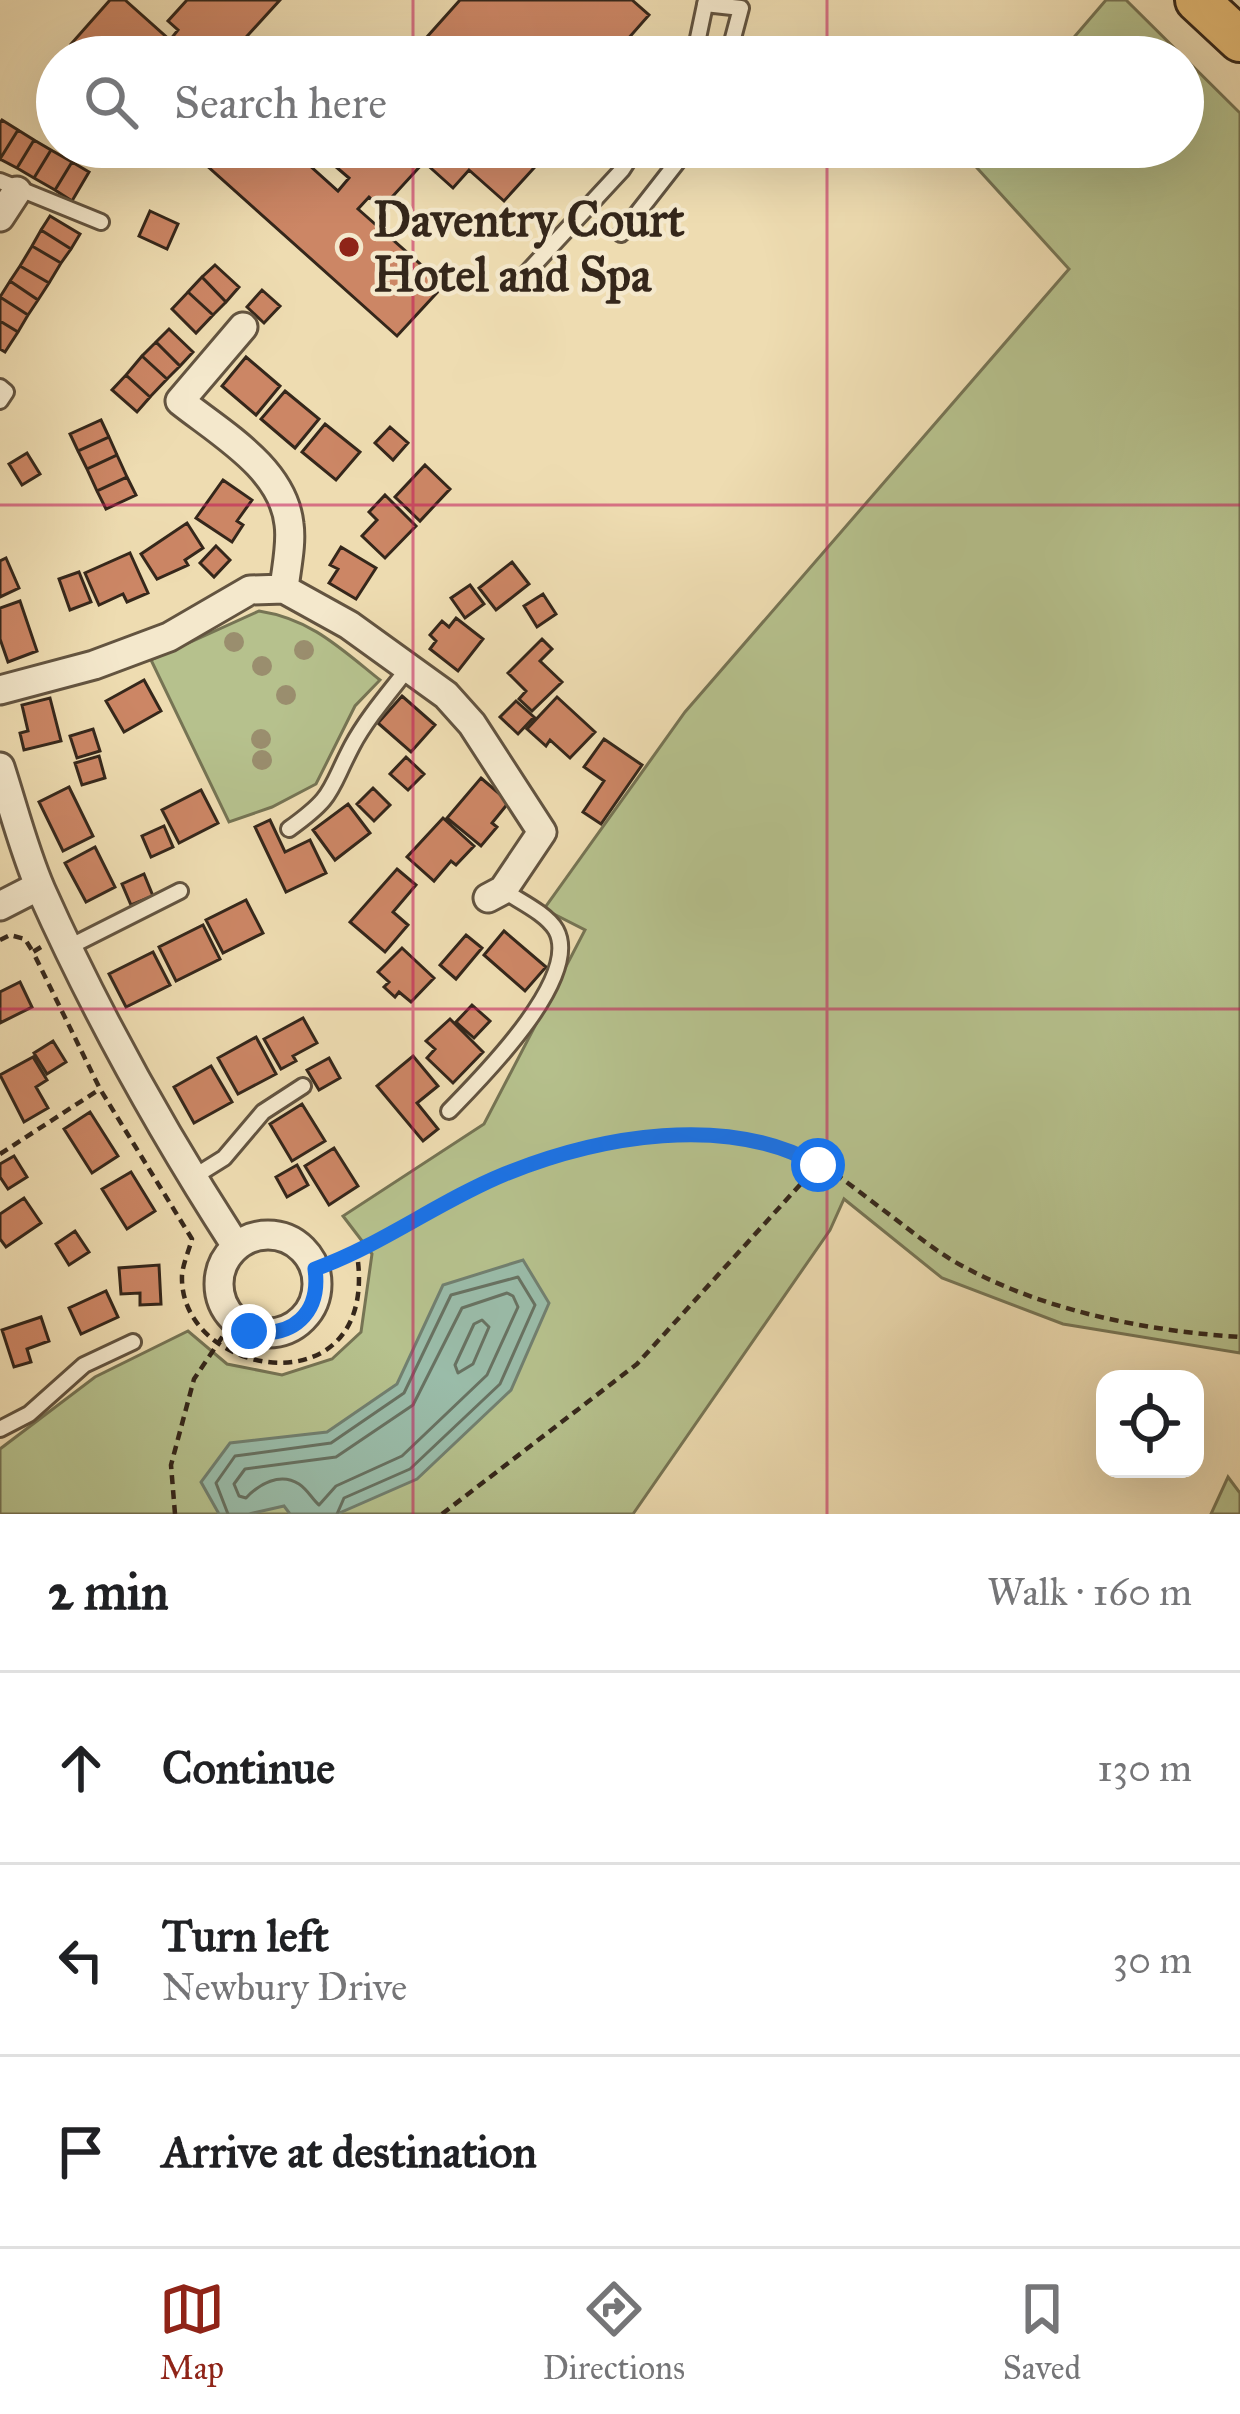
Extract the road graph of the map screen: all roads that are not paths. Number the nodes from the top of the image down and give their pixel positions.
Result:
1 (1197, 0) edge
2 (706, 2) edge
3 (741, 4) edge
4 (699, 36) edge
5 (733, 36) edge
6 (1240, 40) edge
7 (623, 168) edge
8 (672, 168) edge
9 (9, 186) edge
10 (0, 217) edge
11 (101, 222) dead end
12 (621, 234) dead end
13 (520, 279) dead end
14 (243, 327) dead end
15 (0, 387) edge
16 (0, 400) edge
17 (284, 589) junction
18 (409, 668) junction
19 (0, 690) edge
20 (0, 767) edge
21 (290, 829) dead end
22 (39, 886) junction
23 (180, 891) dead end
24 (496, 894) joint
25 (0, 906) edge
26 (69, 947) junction
27 (303, 1086) dead end
28 (449, 1111) dead end
29 (192, 1178) junction
30 (236, 1246) junction
31 (133, 1342) dead end
32 (0, 1429) edge

1 - 6 main road
2 - 3 lane
2 - 4 lane
3 - 5 lane
7 - 13 lane
8 - 12 lane
9 - 10 street
9 - 11 lane
14 - 17 street
15 - 16 lane
17 - 18 street
17 - 19 street
18 - 21 lane
18 - 24 street
20 - 22 street
22 - 25 street
22 - 26 street
23 - 26 lane
24 - 28 lane
26 - 29 street
27 - 29 lane
29 - 30 street
30 - 30 street
31 - 32 lane

